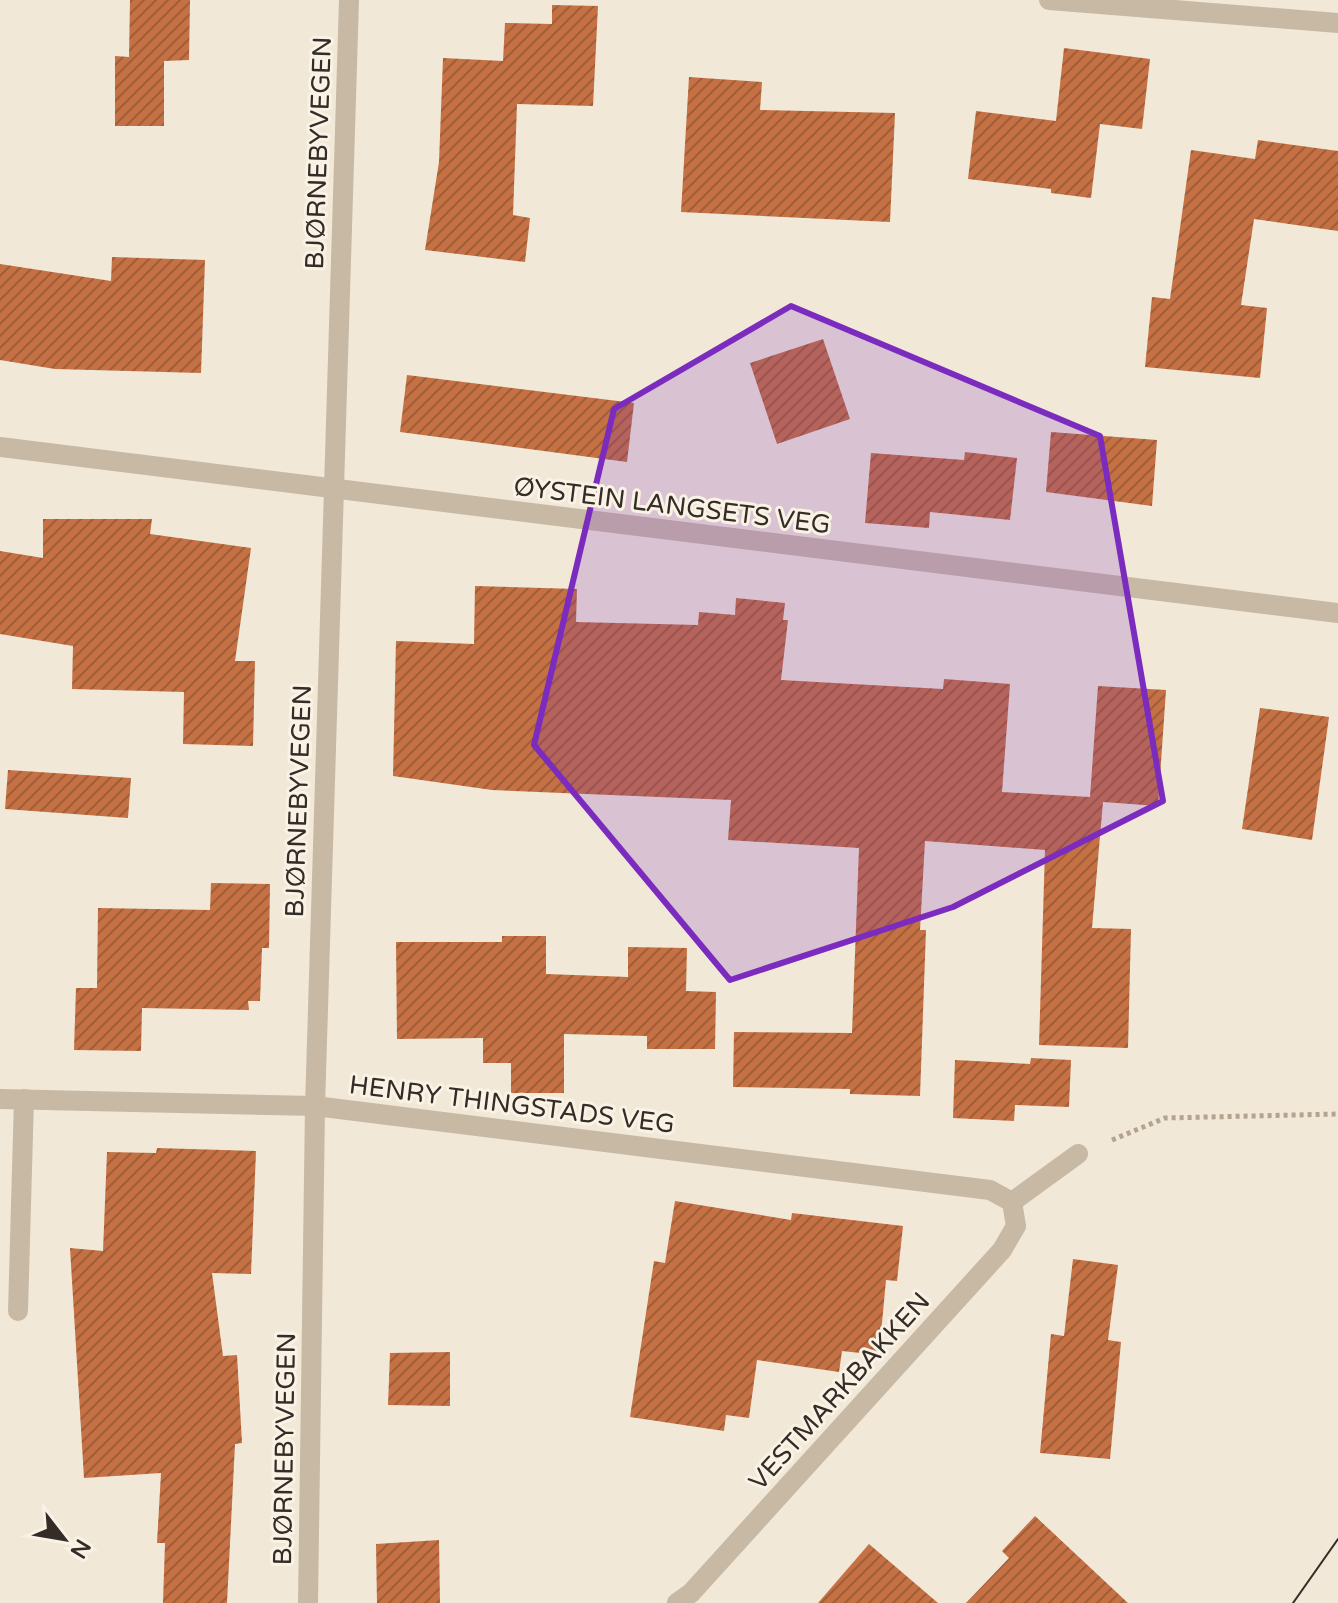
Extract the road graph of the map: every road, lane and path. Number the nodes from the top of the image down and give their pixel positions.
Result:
1 (349, 0) edge
2 (1049, 0) edge
3 (1338, 23) edge
4 (0, 447) edge
5 (333, 489) junction
6 (1338, 613) edge
7 (0, 1099) edge
8 (24, 1099) junction
9 (315, 1106) junction
10 (1338, 1114) edge
11 (1078, 1154) joint
12 (1012, 1202) junction
13 (18, 1311) dead end
14 (308, 1603) edge
15 (677, 1603) edge

1 - 5 street, BJØRNEBYVEGEN
2 - 3 street
4 - 5 street, ØYSTEIN LANGSETS VEG
5 - 6 street, ØYSTEIN LANGSETS VEG
5 - 9 street, BJØRNEBYVEGEN
7 - 8 street, HENRY THINGSTADS VEG
8 - 9 street, HENRY THINGSTADS VEG
8 - 13 street
9 - 12 street, HENRY THINGSTADS VEG
9 - 14 street, BJØRNEBYVEGEN
10 - 11 path
11 - 12 street
12 - 15 street, VESTMARKBAKKEN

